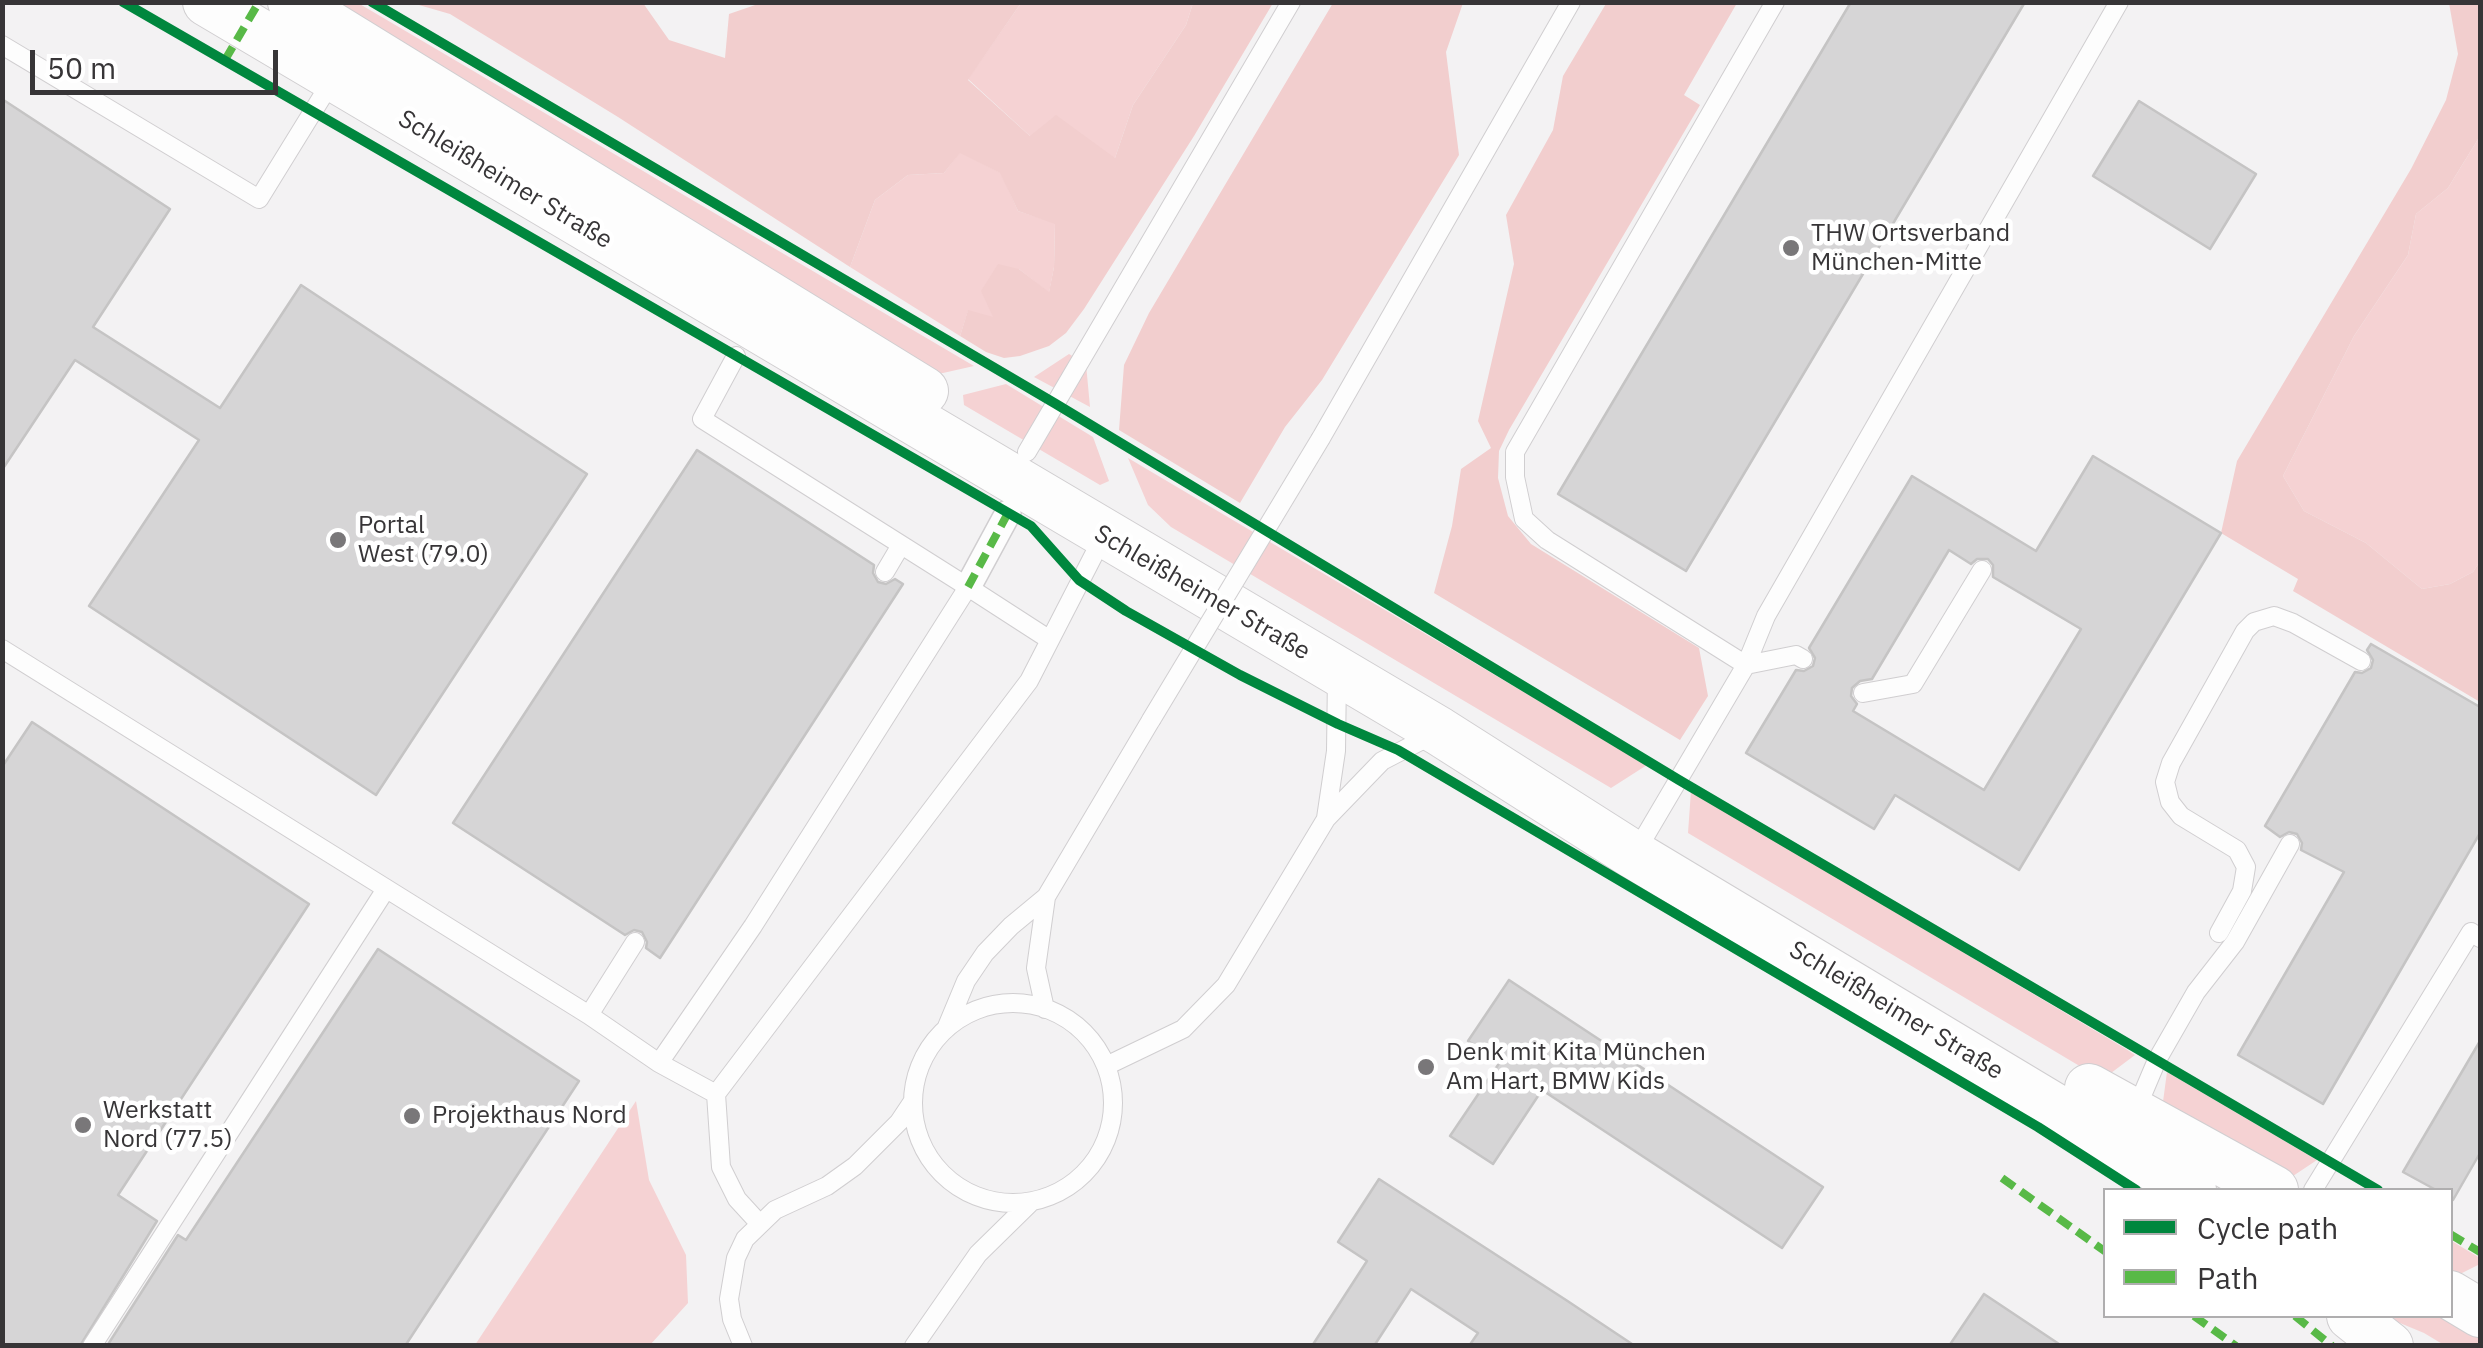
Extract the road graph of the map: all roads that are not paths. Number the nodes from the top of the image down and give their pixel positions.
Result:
1 (207, 2) edge
2 (292, 2) edge
3 (1291, 2) edge
4 (1572, 2) edge
5 (1775, 2) edge
6 (2119, 2) edge
7 (2, 45) edge
8 (333, 78) junction
9 (736, 356) dead end
10 (1028, 452) junction
11 (1008, 514) dead end
12 (1104, 535) junction
13 (901, 545) junction
14 (1982, 570) dead end
15 (885, 572) dead end
16 (968, 587) junction
17 (1050, 640) junction
18 (2, 649) edge
19 (1803, 659) dead end
20 (2361, 661) dead end
21 (1746, 664) junction
22 (1337, 672) junction
23 (1863, 693) dead end
24 (1439, 732) junction
25 (1326, 818) junction
26 (1642, 842) junction
27 (2290, 844) dead end
28 (386, 890) junction
29 (1046, 897) junction
30 (2227, 938) junction
31 (2480, 938) edge
32 (636, 942) dead end
33 (1045, 1008) junction
34 (589, 1015) junction
35 (946, 1030) junction
36 (659, 1062) junction
37 (1106, 1066) junction
38 (716, 1094) junction
39 (913, 1101) junction
40 (2126, 1129) junction
41 (2190, 1188) edge
42 (2269, 1188) edge
43 (2315, 1188) edge
44 (1030, 1202) junction
45 (758, 1222) junction
46 (2354, 1318) edge
47 (92, 1346) edge
48 (743, 1346) edge
49 (914, 1346) edge
50 (2389, 1346) edge

1 - 8 main road, Schleißheimer Straße
2 - 10 main road, Schleißheimer Straße
3 - 10 lane
4 - 29 lane, bridge
5 - 21 lane
6 - 21 lane
7 - 8 lane
8 - 12 main road, Schleißheimer Straße
9 - 13 lane
10 - 26 main road, Schleißheimer Straße
11 - 16 street
12 - 17 lane
12 - 22 main road, Schleißheimer Straße
13 - 15 lane
13 - 16 lane
14 - 23 lane
16 - 17 lane
16 - 36 lane
17 - 38 lane
18 - 28 lane
19 - 21 lane
20 - 30 lane
21 - 26 lane
22 - 24 main road, Schleißheimer Straße
22 - 25 lane
24 - 25 lane
24 - 26 main road, Schleißheimer Straße
25 - 37 lane
26 - 40 main road, Schleißheimer Straße
27 - 30 lane
28 - 34 lane
28 - 47 lane
29 - 33 lane
29 - 35 lane
30 - 40 lane
31 - 43 lane
32 - 34 lane
33 - 35 lane
33 - 37 lane
34 - 36 lane
35 - 39 lane
36 - 38 lane
37 - 44 lane
38 - 45 lane
39 - 44 lane
39 - 45 lane
40 - 41 main road, Schleißheimer Straße
40 - 42 main road, Schleißheimer Straße
44 - 49 lane
45 - 48 lane
46 - 50 main road

